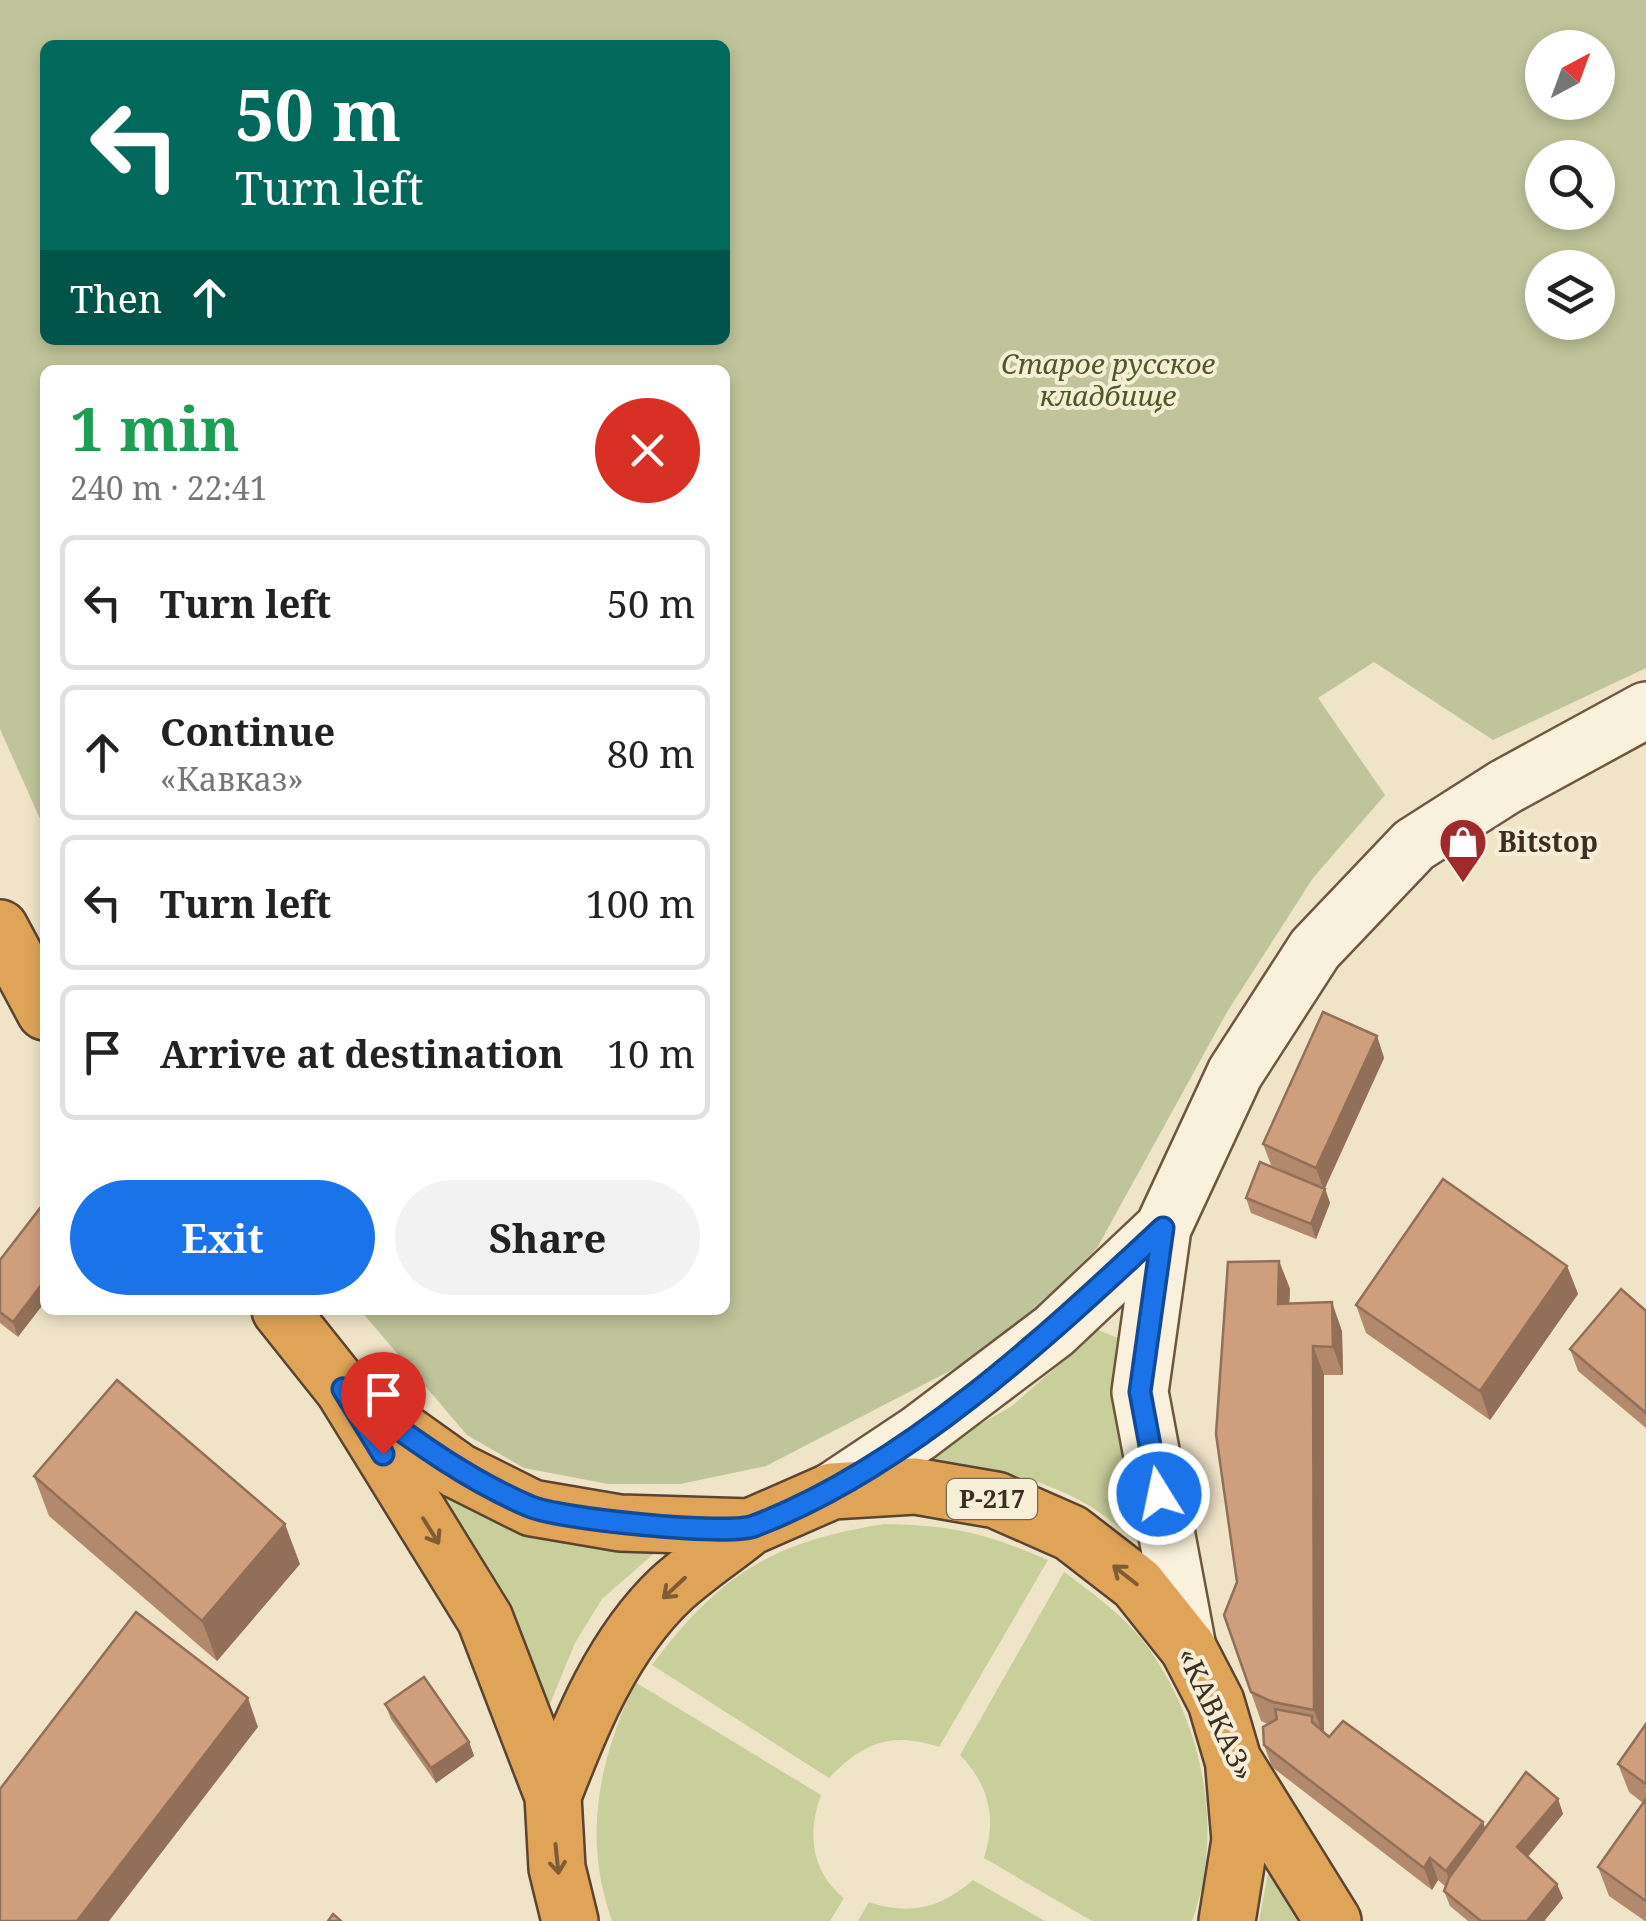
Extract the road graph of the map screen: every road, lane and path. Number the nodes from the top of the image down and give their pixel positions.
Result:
1 (1646, 710) edge
2 (0, 928) edge
3 (40, 1003) edge
4 (1163, 1228) junction
5 (284, 1315) edge
6 (343, 1389) junction
7 (832, 1492) junction
8 (750, 1528) junction
9 (1188, 1648) junction
10 (1233, 1760) junction
11 (553, 1796) junction
12 (570, 1921) edge
13 (1228, 1921) edge
14 (1332, 1921) edge

1 - 4 main road
2 - 3 highway
4 - 7 main road, Р-217
4 - 9 main road, Р-217
5 - 6 highway, Р-217
6 - 8 highway, «КАВКАЗ» / Р-217
6 -> 11 highway, Р-217
7 - 8 highway, «КАВКАЗ» / Р-217
9 -> 7 highway, «КАВКАЗ» / Р-217
8 -> 11 highway, Р-217
9 - 10 highway, «КАВКАЗ» / Р-217
10 - 13 highway, Р-217
10 - 14 highway, «КАВКАЗ» / Р-217
11 -> 12 highway, Р-217

